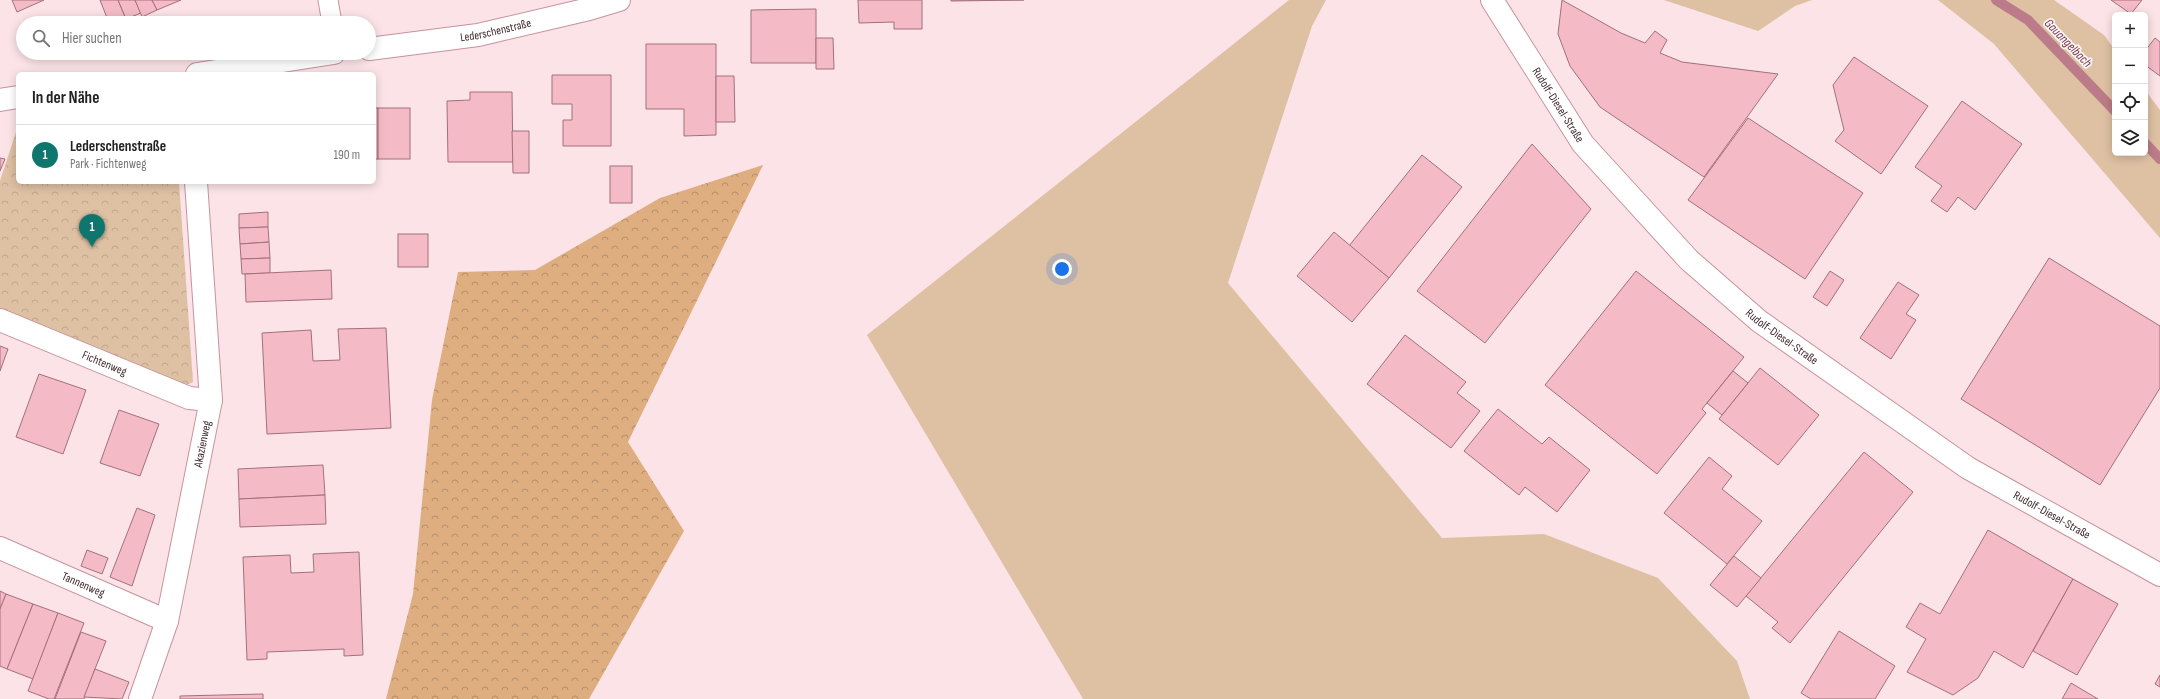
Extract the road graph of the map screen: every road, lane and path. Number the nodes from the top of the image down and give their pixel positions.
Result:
1 (328, 0) edge
2 (620, 0) edge
3 (1492, 0) edge
4 (331, 16) edge
5 (376, 48) edge
6 (288, 60) edge
7 (210, 72) edge
8 (16, 98) edge
9 (0, 100) edge
10 (196, 184) edge
11 (0, 320) edge
12 (211, 400) junction
13 (0, 548) edge
14 (2160, 575) edge
15 (167, 621) junction
16 (140, 699) edge

1 - 4 lane
2 - 5 street, Lederschenstraße
3 - 14 street, Rudolf-Diesel-Straße
6 - 7 street
8 - 9 street
10 - 12 street, Akazienweg
11 - 12 street, Fichtenweg
12 - 15 street, Akazienweg
13 - 15 street, Tannenweg
15 - 16 street, Akazienweg

